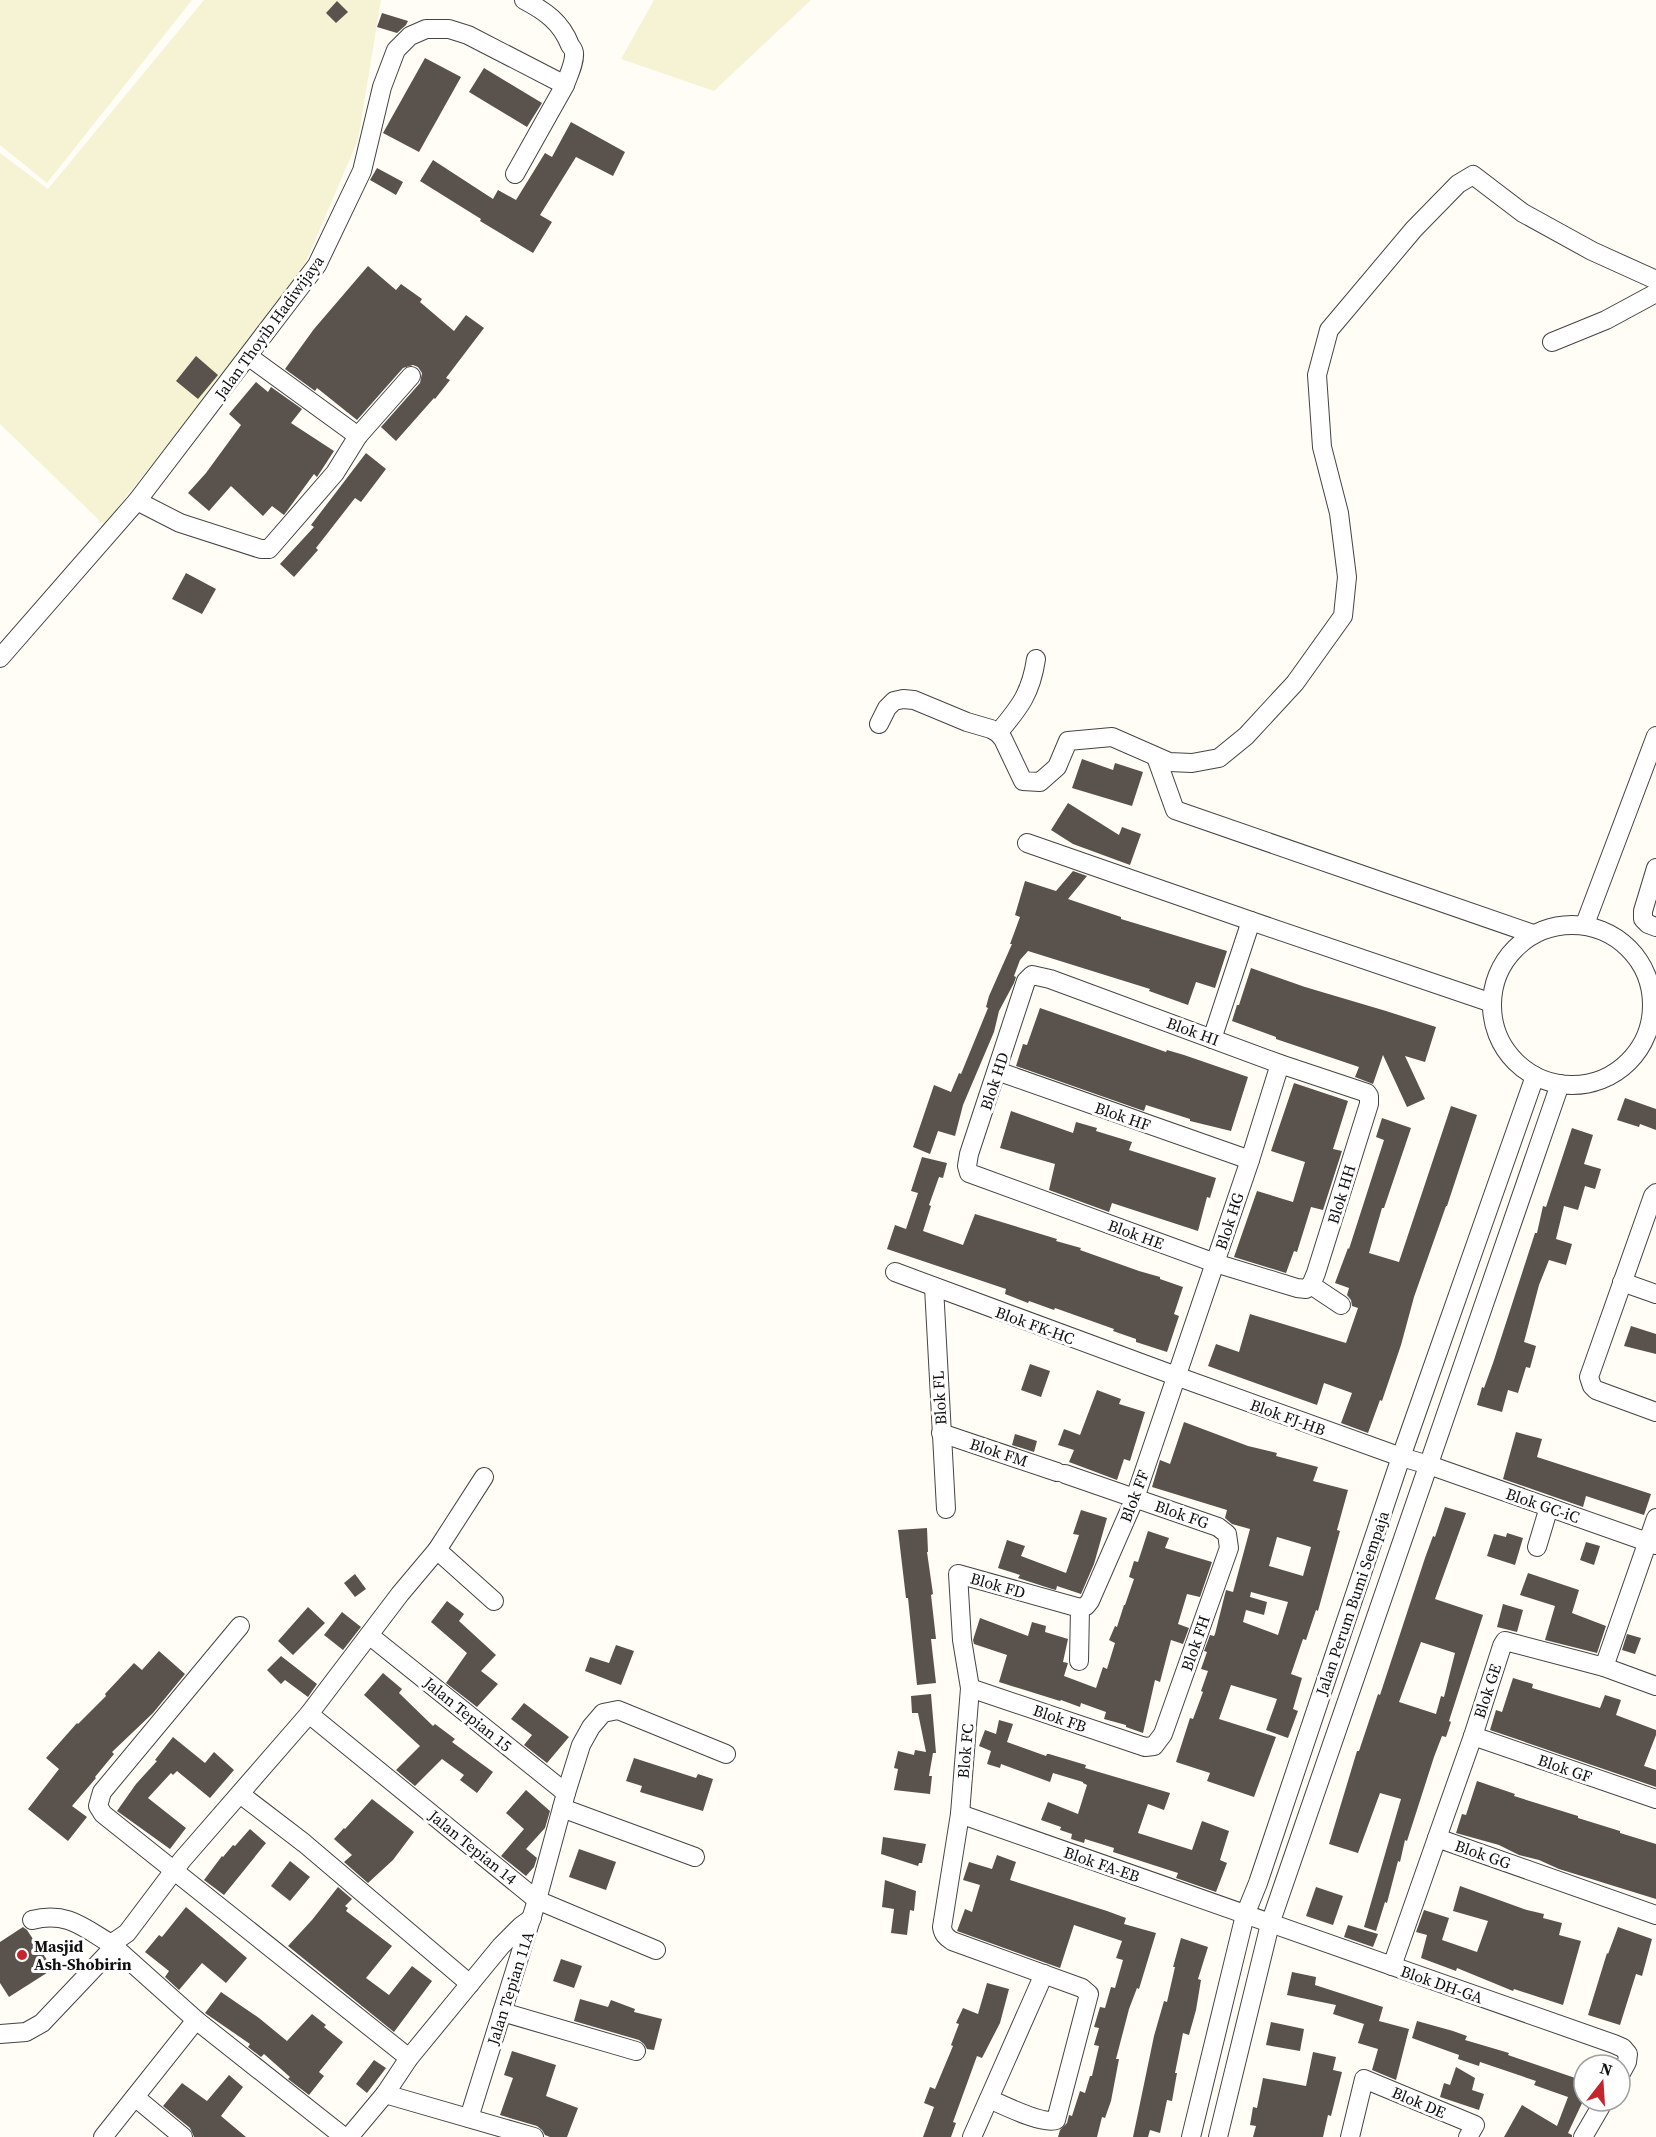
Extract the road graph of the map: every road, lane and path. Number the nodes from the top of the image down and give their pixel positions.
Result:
1 (524, 0) edge
2 (565, 85) junction
3 (516, 174) dead end
4 (1656, 280) edge
5 (1656, 293) edge
6 (1552, 342) dead end
7 (248, 356) junction
8 (411, 376) dead end
9 (358, 436) junction
10 (137, 501) junction
11 (0, 658) edge
12 (1036, 659) dead end
13 (879, 724) dead end
14 (998, 733) junction
15 (1656, 736) edge
16 (1156, 757) junction
17 (1027, 843) dead end
18 (1656, 867) edge
19 (1251, 921) junction
20 (1585, 924) junction
21 (1656, 927) edge
22 (1533, 934) junction
23 (1026, 981) joint
24 (1492, 1002) junction
25 (1212, 1039) junction
26 (1649, 1047) edge
27 (1280, 1064) junction
28 (997, 1071) junction
29 (1535, 1076) junction
30 (1560, 1084) junction
31 (1361, 1090) joint
32 (1250, 1160) junction
33 (976, 1177) joint
34 (1656, 1193) edge
35 (1215, 1263) junction
36 (895, 1272) dead end
37 (1622, 1282) junction
38 (934, 1287) junction
39 (1304, 1287) junction
40 (1656, 1294) edge
41 (1341, 1305) dead end
42 (1176, 1377) junction
43 (1656, 1412) edge
44 (940, 1433) junction
45 (1401, 1457) junction
46 (1429, 1465) junction
47 (484, 1477) dead end
48 (1135, 1498) junction
49 (1549, 1507) junction
50 (946, 1509) dead end
51 (1656, 1518) edge
52 (1227, 1534) joint
53 (1652, 1543) edge
54 (1537, 1547) dead end
55 (437, 1550) junction
56 (494, 1601) dead end
57 (1080, 1608) junction
58 (240, 1626) dead end
59 (369, 1635) junction
60 (1079, 1661) dead end
61 (1604, 1667) junction
62 (1656, 1686) edge
63 (970, 1688) junction
64 (309, 1714) junction
65 (1473, 1736) junction
66 (1150, 1747) joint
67 (726, 1754) dead end
68 (240, 1794) junction
69 (1656, 1799) edge
70 (564, 1800) junction
71 (960, 1814) junction
72 (1437, 1838) junction
73 (694, 1857) dead end
74 (174, 1869) junction
75 (537, 1900) junction
76 (1245, 1915) junction
77 (1656, 1915) edge
78 (532, 1918) junction
79 (32, 1920) dead end
80 (1270, 1924) junction
81 (112, 1946) junction
82 (656, 1950) dead end
83 (1392, 1966) junction
84 (1044, 1974) junction
85 (470, 1984) junction
86 (502, 2013) junction
87 (196, 2020) junction
88 (0, 2034) edge
89 (636, 2052) dead end
90 (1627, 2053) edge
91 (409, 2058) junction
92 (385, 2094) junction
93 (135, 2097) junction
94 (989, 2099) junction
95 (1597, 2113) edge
96 (469, 2118) junction
97 (1471, 2131) edge
98 (103, 2137) edge
99 (183, 2137) edge
100 (344, 2137) edge
101 (349, 2137) edge
102 (534, 2137) edge
103 (972, 2137) edge
104 (1191, 2137) edge
105 (1218, 2137) edge
106 (1350, 2137) edge
107 (1583, 2137) edge

1 - 2 street
2 - 3 street
2 - 7 street, Jalan Thoyib Hadiwijaya
4 - 16 street
5 - 6 street
7 - 9 street
7 - 10 street, Jalan Thoyib Hadiwijaya
8 - 9 street
9 - 10 street
10 - 11 street, Jalan Thoyib Hadiwijaya
12 - 14 street
13 - 14 street
14 - 16 street
15 - 20 street
16 - 22 street
17 - 19 street
18 - 21 street
19 - 24 street
19 - 25 street
20 - 22 street
20 - 26 street
22 - 24 street
23 - 25 street, Blok HI
23 - 28 street, Blok HD
24 - 29 street
25 - 27 street, Blok HI
26 - 30 street
27 - 31 street, Blok HI
27 - 32 street, Blok HG
28 - 32 street, Blok HF
28 - 33 street, Blok HD
29 - 30 street
29 - 45 street, Jalan Perum Bumi Sempaja
30 - 46 street, Jalan Perum Bumi Sempaja
31 - 39 street, Blok HH
32 - 35 street, Blok HG
33 - 35 street, Blok HE
34 - 37 street
35 - 39 street, Blok HE
35 - 42 street, Blok HG
36 - 38 street, Blok FK-HC
37 - 40 street
37 - 43 street
38 - 42 street, Blok FK-HC
38 - 44 street, Blok FL
39 - 41 street, Blok HE
42 - 45 street, Blok FJ-HB
42 - 48 street, Blok FF
44 - 48 street, Blok FM
44 - 50 street, Blok FL
45 - 46 street, Blok FJ-HB
45 - 76 street, Jalan Perum Bumi Sempaja
46 - 49 street, Blok GC-iC
46 - 80 street, Jalan Perum Bumi Sempaja
47 - 55 street
48 - 52 street, Blok FG
48 - 57 street, Blok FF
49 - 53 street, Blok GC-iC
49 - 54 street
51 - 53 street
52 - 66 street, Blok FH
53 - 61 street
55 - 56 street
55 - 59 street
57 - 60 street
57 - 63 street, Blok FD
58 - 74 street
59 - 64 street
59 - 70 street, Jalan Tepian 15
61 - 62 street
61 - 65 street, Blok GE
63 - 66 street, Blok FB
63 - 71 street, Blok FC
64 - 68 street
64 - 75 street, Jalan Tepian 14
65 - 69 street, Blok GF
65 - 72 street, Blok GE
67 - 70 street, Jalan Tepian 11A
68 - 74 street
68 - 85 street
70 - 73 street, Jalan Tepian 15
70 - 75 street, Jalan Tepian 11A
71 - 76 street, Blok FA-EB
71 - 84 street, Blok FC
72 - 77 street, Blok GG
72 - 83 street, Blok GG
74 - 81 street
74 - 91 street
75 - 78 street, Jalan Tepian 11A
75 - 82 street, Jalan Tepian 14
76 - 80 street, Blok FA-EB
76 - 104 street, Jalan Perum Bumi Sempaja
78 - 85 street
78 - 86 street, Jalan Tepian 11A
79 - 81 street
80 - 83 street, Blok DH-GA
80 - 105 street, Jalan Perum Bumi Sempaja
81 - 87 street
81 - 88 street
83 - 90 street, Blok DH-GA
84 - 94 street
84 - 94 street
85 - 91 street
86 - 89 street
86 - 96 street, Jalan Tepian 11A
87 - 93 street
87 - 100 street
91 - 92 street
92 - 96 street
92 - 101 street
93 - 98 street
93 - 99 street
94 - 103 street
95 - 107 street
96 - 102 street
97 - 106 street, Blok DE

